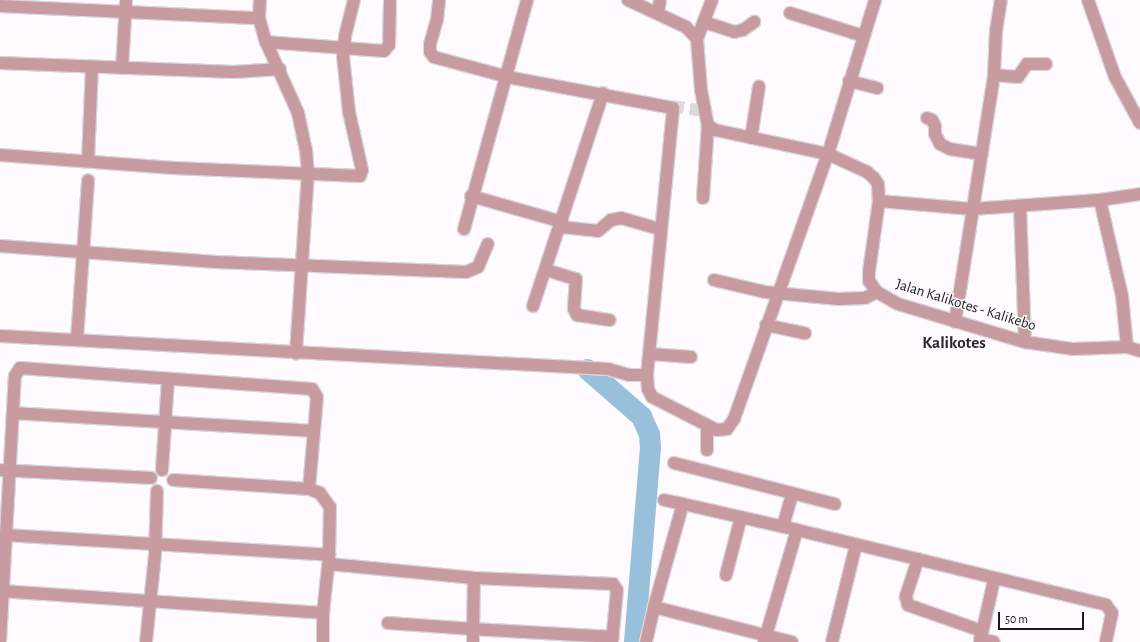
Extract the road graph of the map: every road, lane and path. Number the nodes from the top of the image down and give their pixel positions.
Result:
1 (260, 0) edge
2 (354, 0) edge
3 (390, 0) edge
4 (439, 0) edge
5 (527, 0) edge
6 (628, 0) edge
7 (660, 0) edge
8 (712, 0) edge
9 (1001, 0) edge
10 (1088, 0) edge
11 (871, 1) edge
12 (126, 5) edge
13 (0, 6) edge
14 (658, 12) junction
15 (790, 13) dead end
16 (259, 18) junction
17 (704, 22) junction
18 (754, 22) dead end
19 (864, 36) junction
20 (697, 38) junction
21 (266, 42) junction
22 (343, 49) junction
23 (0, 63) edge
24 (1046, 64) dead end
25 (92, 67) junction
26 (122, 68) junction
27 (280, 69) junction
28 (994, 75) junction
29 (508, 78) junction
30 (849, 81) junction
31 (759, 87) dead end
32 (877, 88) dead end
33 (603, 93) junction
34 (927, 118) dead end
35 (1140, 123) edge
36 (708, 125) junction
37 (751, 138) junction
38 (828, 154) junction
39 (982, 154) junction
40 (0, 155) edge
41 (88, 161) junction
42 (308, 172) junction
43 (88, 180) dead end
44 (1140, 194) edge
45 (471, 196) junction
46 (703, 198) dead end
47 (1100, 200) junction
48 (879, 201) junction
49 (1020, 206) junction
50 (972, 209) junction
51 (561, 225) junction
52 (464, 229) dead end
53 (660, 229) junction
54 (488, 244) dead end
55 (0, 246) edge
56 (83, 251) junction
57 (301, 266) junction
58 (546, 270) junction
59 (714, 280) dead end
60 (877, 292) junction
61 (777, 293) junction
62 (533, 306) dead end
63 (610, 320) dead end
64 (955, 322) junction
65 (766, 325) junction
66 (805, 332) dead end
67 (0, 336) edge
68 (77, 339) junction
69 (1025, 342) junction
70 (1127, 347) junction
71 (1140, 351) edge
72 (296, 354) junction
73 (650, 354) junction
74 (691, 357) dead end
75 (647, 375) junction
76 (168, 379) junction
77 (13, 413) junction
78 (166, 423) junction
79 (707, 425) junction
80 (313, 431) junction
81 (707, 450) dead end
82 (674, 463) dead end
83 (162, 470) junction
84 (5, 471) edge
85 (151, 478) junction
86 (172, 480) junction
87 (309, 489) junction
88 (161, 491) junction
89 (792, 495) junction
90 (664, 500) dead end
91 (683, 504) junction
92 (835, 504) dead end
93 (741, 516) junction
94 (784, 526) junction
95 (797, 530) junction
96 (5, 535) junction
97 (856, 545) junction
98 (156, 548) junction
99 (918, 559) junction
100 (332, 562) junction
101 (726, 575) dead end
102 (474, 578) junction
103 (994, 580) junction
104 (1, 591) junction
105 (148, 602) junction
106 (654, 607) junction
107 (323, 613) junction
108 (388, 623) dead end
109 (473, 629) junction
110 (981, 637) edge
111 (612, 639) edge
112 (765, 639) edge
113 (0, 642) edge
114 (146, 642) edge
115 (323, 642) edge
116 (473, 642) edge
117 (646, 642) edge
118 (792, 642) edge
119 (832, 642) edge
120 (994, 642) edge
121 (1106, 642) edge

1 - 16 street
2 - 22 street
3 - 22 street
4 - 29 street
5 - 29 street
6 - 14 street
7 - 14 street
8 - 17 street
9 - 28 street
10 - 35 street
11 - 19 street
12 - 13 street
12 - 16 street
12 - 26 street
14 - 20 street
15 - 19 street
16 - 21 street
17 - 18 street
17 - 20 street
19 - 30 street
20 - 36 street
21 - 22 street
21 - 27 street
22 - 42 street
23 - 25 street
24 - 28 street
25 - 26 street
25 - 41 street
26 - 27 street
27 - 42 street
28 - 39 street
29 - 33 street
29 - 45 street
30 - 32 street
30 - 38 street
31 - 37 street
33 - 51 street
33 - 53 street
34 - 39 street
36 - 37 street, Jalan Kalikotes - Kalikebo
36 - 46 street
37 - 38 street, Jalan Kalikotes - Kalikebo
38 - 48 street, Jalan Kalikotes - Kalikebo
38 - 61 street
39 - 50 street
40 - 41 street
41 - 42 street
42 - 57 street
43 - 56 street
44 - 47 street
45 - 51 street
45 - 52 street
47 - 49 street
47 - 70 street
48 - 50 street
48 - 60 street, Jalan Kalikotes - Kalikebo
49 - 50 street
49 - 69 street
50 - 64 street
51 - 53 street
51 - 58 street
53 - 73 street
54 - 57 street
55 - 56 street
56 - 57 street
56 - 68 street
57 - 72 street
58 - 62 street
58 - 63 street
59 - 61 street
60 - 61 street
60 - 64 street, Jalan Kalikotes - Kalikebo
61 - 65 street
64 - 69 street, Jalan Kalikotes - Kalikebo
65 - 66 street
65 - 79 street
67 - 68 street
68 - 72 street
69 - 70 street, Jalan Kalikotes - Kalikebo
70 - 71 street, Jalan Kalikotes - Kalikebo
72 - 75 street
73 - 74 street
73 - 75 street
75 - 79 street
76 - 77 street
76 - 78 street
76 - 80 street
77 - 78 street
77 - 84 street
78 - 80 street
78 - 83 street
79 - 81 street
80 - 87 street
82 - 89 street
83 - 85 street
83 - 86 street
84 - 85 street
84 - 96 street
85 - 88 street
86 - 87 street
86 - 88 street
87 - 100 street
88 - 98 street
89 - 92 street
89 - 94 street
90 - 91 street
91 - 93 street
91 - 106 street
93 - 94 street
93 - 101 street
94 - 95 street
95 - 97 street
95 - 112 street
96 - 98 street
96 - 104 street
97 - 99 street
97 - 119 street
98 - 100 street
98 - 105 street
99 - 103 street
99 - 110 street
100 - 102 street
100 - 107 street
102 - 109 street
102 - 111 street
103 - 110 street
103 - 121 street
104 - 105 street
104 - 113 street
105 - 107 street
105 - 114 street
106 - 112 street
106 - 117 street
107 - 115 street
108 - 109 street
109 - 111 street
109 - 116 street
110 - 120 street
112 - 118 street

